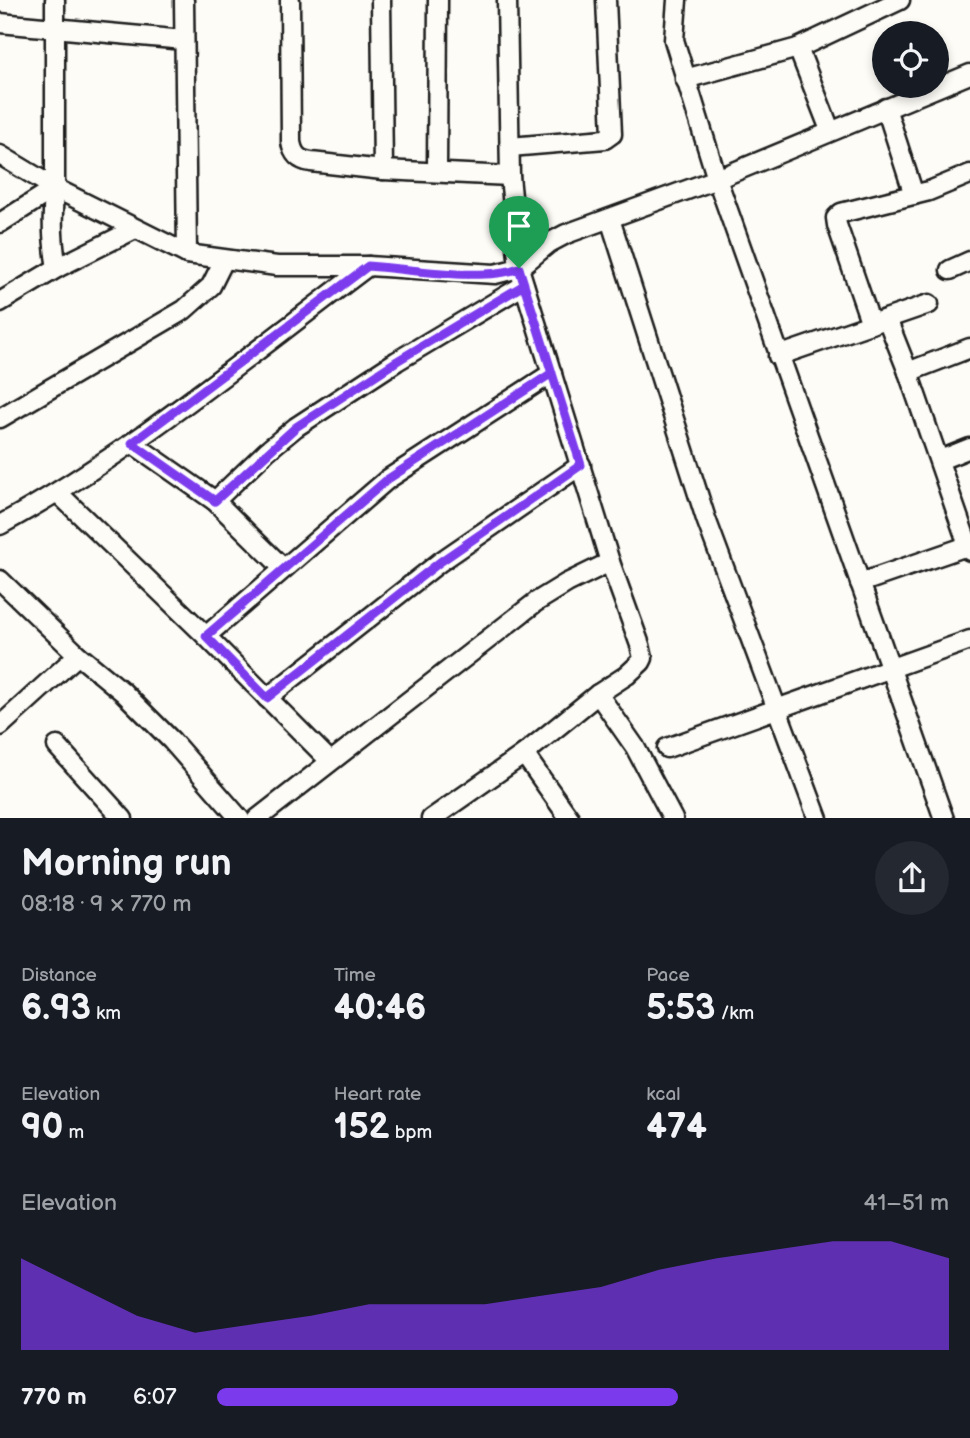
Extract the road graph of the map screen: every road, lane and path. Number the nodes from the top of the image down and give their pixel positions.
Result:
1 (55, 0) edge
2 (184, 0) edge
3 (290, 0) edge
4 (381, 0) edge
5 (438, 0) edge
6 (506, 0) edge
7 (607, 0) edge
8 (900, 0) edge
9 (679, 1) edge
10 (0, 23) edge
11 (56, 28) junction
12 (184, 40) junction
13 (798, 48) junction
14 (970, 74) edge
15 (685, 79) junction
16 (886, 108) junction
17 (831, 130) junction
18 (510, 146) junction
19 (0, 155) edge
20 (383, 170) junction
21 (437, 171) junction
22 (970, 174) edge
23 (510, 176) junction
24 (716, 179) junction
25 (55, 188) junction
26 (914, 195) junction
27 (610, 219) junction
28 (0, 223) edge
29 (135, 229) junction
30 (187, 254) junction
31 (224, 260) junction
32 (970, 261) edge
33 (368, 266) junction
34 (57, 268) junction
35 (950, 270) dead end
36 (521, 276) junction
37 (0, 302) edge
38 (929, 304) dead end
39 (879, 321) junction
40 (970, 348) edge
41 (778, 356) junction
42 (908, 372) junction
43 (552, 373) junction
44 (0, 418) edge
45 (132, 443) junction
46 (970, 448) edge
47 (940, 460) junction
48 (581, 465) junction
49 (58, 493) junction
50 (215, 501) junction
51 (0, 525) edge
52 (969, 547) edge
53 (610, 562) junction
54 (283, 568) junction
55 (0, 580) edge
56 (860, 583) junction
57 (206, 636) junction
58 (970, 640) edge
59 (78, 655) junction
60 (890, 670) junction
61 (598, 694) junction
62 (267, 698) junction
63 (777, 708) junction
64 (0, 726) edge
65 (57, 746) dead end
66 (667, 748) dead end
67 (524, 754) junction
68 (330, 761) junction
69 (122, 818) edge
70 (240, 818) edge
71 (257, 818) edge
72 (433, 818) edge
73 (570, 818) edge
74 (673, 818) edge
75 (818, 818) edge
76 (944, 818) edge

1 - 11 street
2 - 12 street
3 - 20 street
4 - 20 street
5 - 21 street
6 - 18 street
7 - 18 street
8 - 13 street
9 - 15 street
10 - 11 street
11 - 12 street
11 - 25 street
12 - 30 street
13 - 15 street
13 - 17 street
14 - 16 street
15 - 24 street
16 - 17 street
16 - 26 street
17 - 24 street
18 - 23 street
19 - 25 street
20 - 21 street
21 - 23 street
22 - 26 street
23 - 36 street
24 - 27 street
24 - 41 street
25 - 28 street
25 - 29 street
25 - 34 street
26 - 39 street
27 - 36 street
27 - 63 street
29 - 30 street
29 - 34 street
30 - 31 street
31 - 33 street
31 - 44 street
32 - 35 street
33 - 36 street
33 - 45 street
34 - 37 street
36 - 43 street
36 - 50 street
38 - 39 street
39 - 41 street
39 - 42 street
40 - 42 street
41 - 56 street
42 - 47 street
43 - 48 street
43 - 54 street
45 - 49 street
45 - 50 street
46 - 47 street
47 - 52 street
48 - 53 street
48 - 62 street
49 - 51 street
49 - 57 street
50 - 54 street
52 - 56 street
53 - 61 street
53 - 68 street
54 - 57 street
55 - 59 street
56 - 60 street
57 - 62 street
58 - 60 street
59 - 64 street
59 - 70 street
60 - 63 street
60 - 76 street
61 - 67 street
61 - 74 street
62 - 68 street
63 - 66 street
63 - 75 street
65 - 69 street
67 - 72 street
67 - 73 street
68 - 71 street

